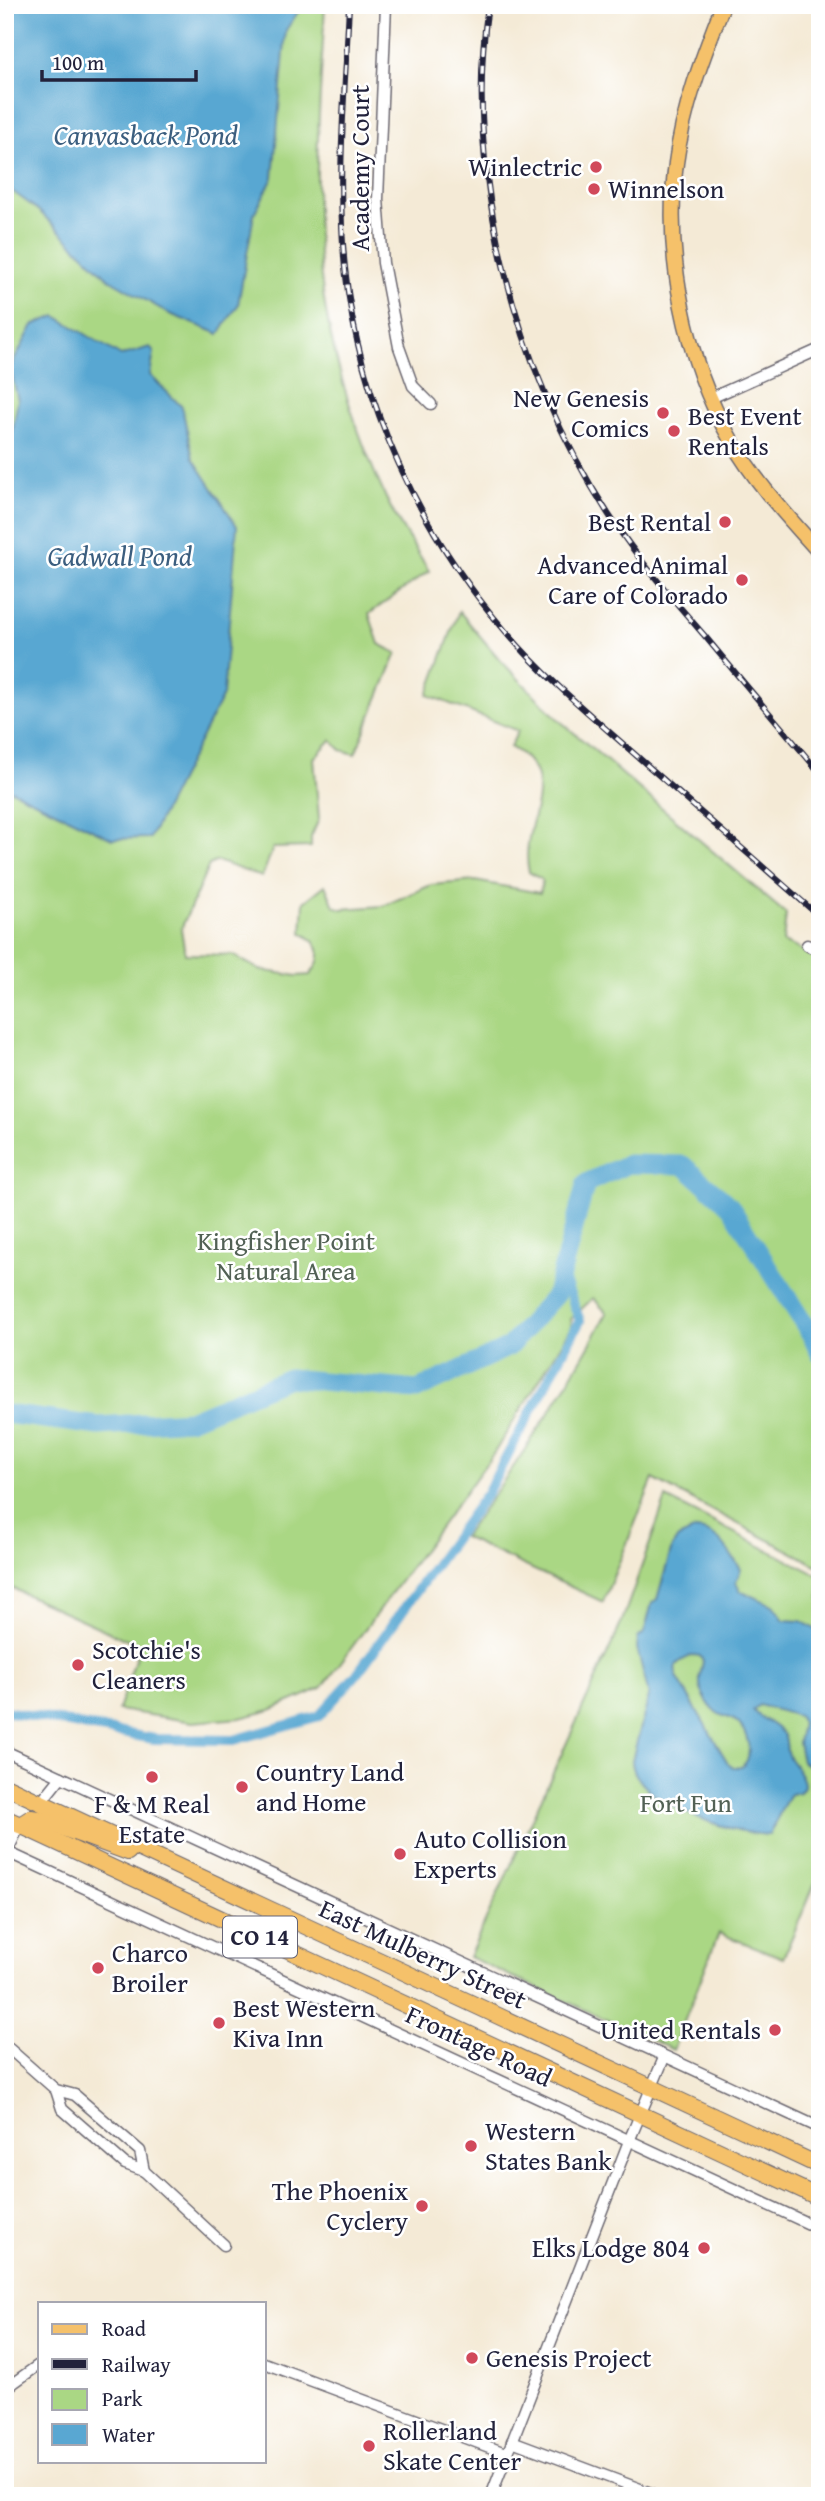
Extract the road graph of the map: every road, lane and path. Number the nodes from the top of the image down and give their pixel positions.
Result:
1 (386, 5) edge
2 (723, 5) edge
3 (820, 349) edge
4 (711, 398) junction
5 (431, 404) dead end
6 (820, 553) edge
7 (807, 945) dead end
8 (820, 952) edge
9 (5, 1751) edge
10 (61, 1777) junction
11 (5, 1786) edge
12 (41, 1802) junction
13 (5, 1807) edge
14 (13, 1821) edge
15 (6, 1853) edge
16 (178, 1866) junction
17 (5, 2045) edge
18 (664, 2058) junction
19 (652, 2088) junction
20 (56, 2090) junction
21 (640, 2114) junction
22 (820, 2128) edge
23 (629, 2141) junction
24 (820, 2166) edge
25 (144, 2171) junction
26 (820, 2198) edge
27 (820, 2229) edge
28 (224, 2245) dead end
29 (266, 2364) edge
30 (38, 2365) edge
31 (5, 2389) edge
32 (512, 2441) junction
33 (508, 2454) junction
34 (491, 2496) edge
35 (659, 2496) edge

1 - 5 street, Academy Court
2 - 4 main road
3 - 4 street
4 - 6 main road
7 - 8 street
9 - 10 street
10 - 12 street
10 - 18 street
11 - 12 highway, East Mulberry Street / CO 14
12 - 16 highway, East Mulberry Street / CO 14
13 - 14 highway
14 - 15 street
14 - 16 highway
14 - 21 highway, East Mulberry Street / CO 14
15 - 23 street, Frontage Road
16 - 19 highway, East Mulberry Street / CO 14
17 - 20 street
18 - 19 street
18 - 22 street
19 - 21 street
19 - 24 highway, East Mulberry Street / CO 14
20 - 25 street
20 - 25 street
21 - 23 street
21 - 26 highway, East Mulberry Street / CO 14
23 - 27 street, Frontage Road
23 - 32 street
25 - 28 street
29 - 33 street
30 - 31 street
32 - 33 street
32 - 35 street
33 - 34 street

